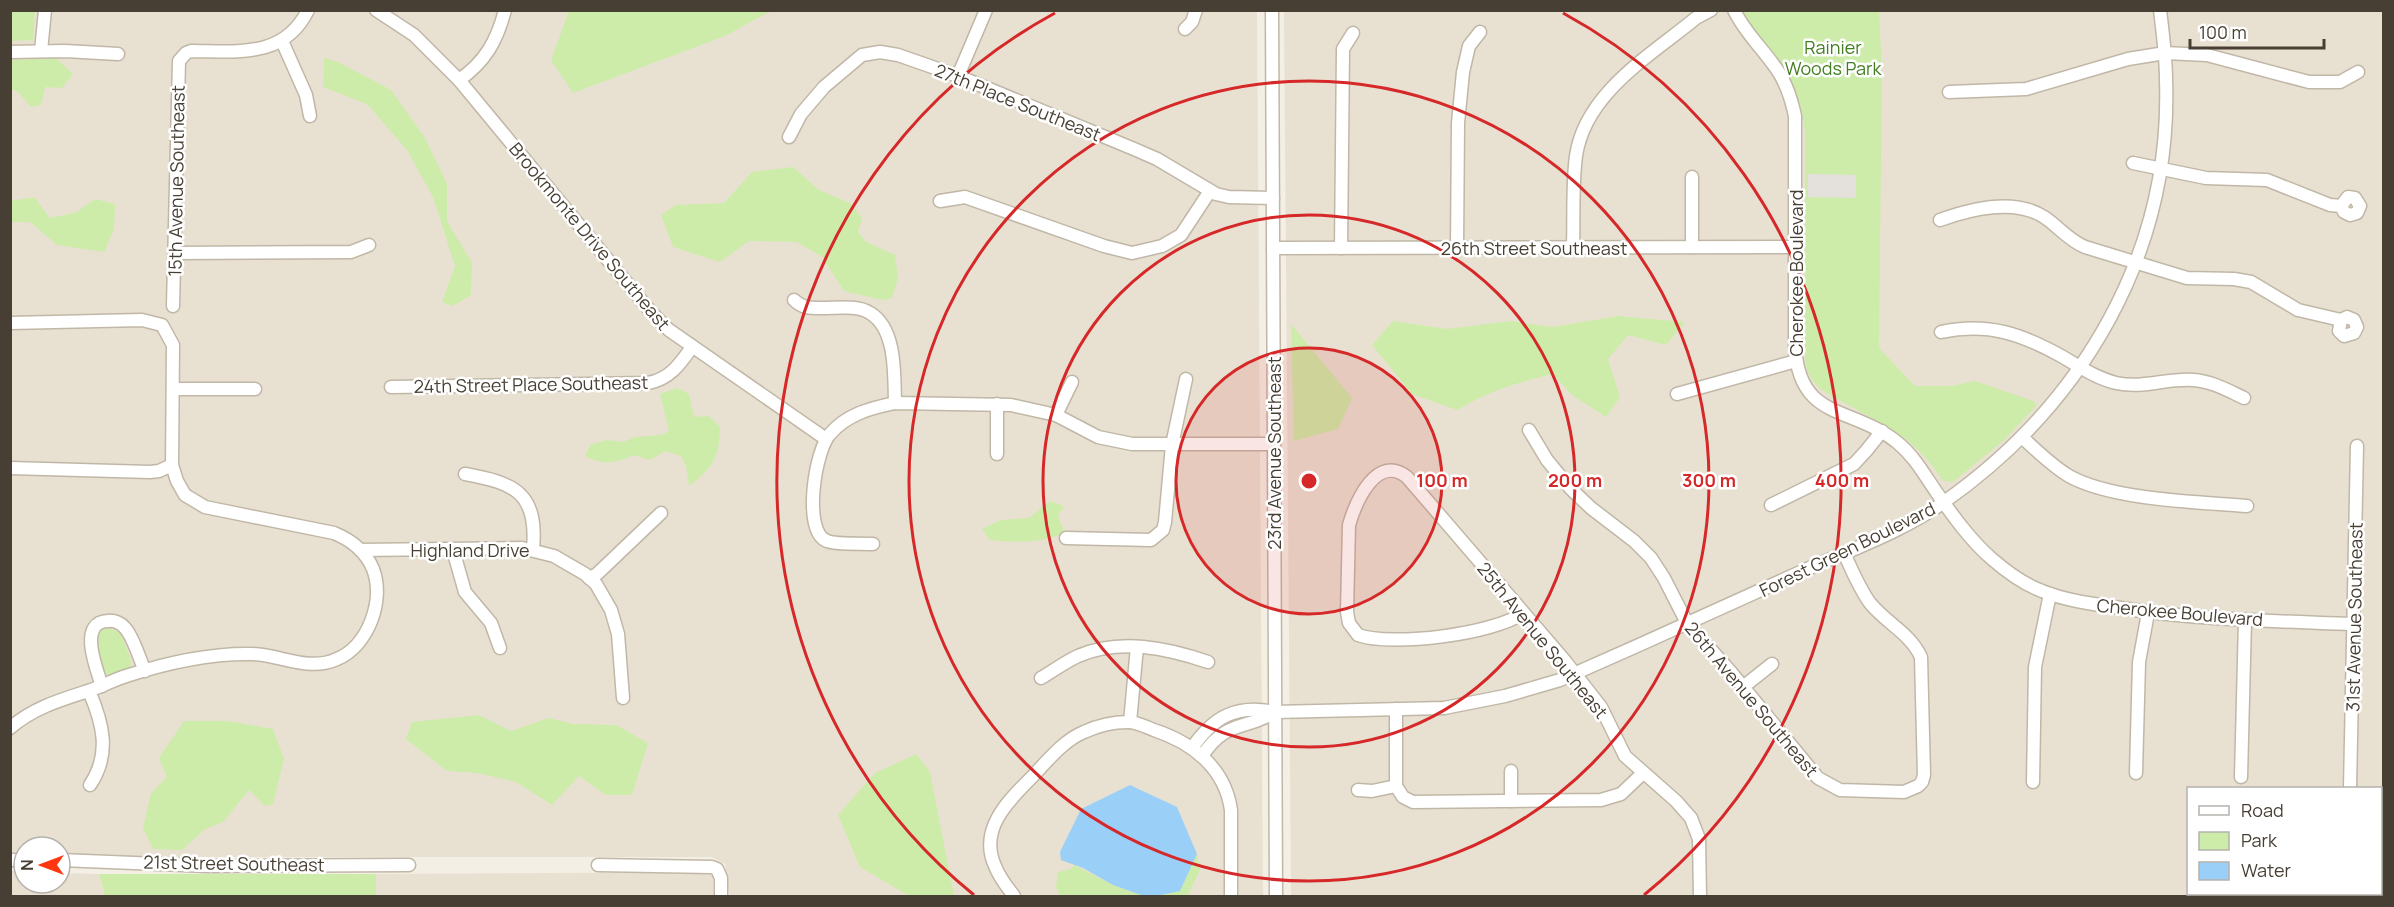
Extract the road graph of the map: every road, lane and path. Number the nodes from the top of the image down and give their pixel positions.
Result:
1 (45, 10) edge
2 (308, 10) edge
3 (376, 10) edge
4 (505, 10) edge
5 (986, 10) edge
6 (1196, 10) edge
7 (1272, 10) edge
8 (1711, 10) edge
9 (1734, 10) edge
10 (2160, 10) edge
11 (1185, 28) dead end
12 (1480, 32) dead end
13 (1353, 33) dead end
14 (282, 41) junction
15 (41, 51) junction
16 (10, 52) edge
17 (2165, 53) junction
18 (118, 54) dead end
19 (2358, 72) dead end
20 (958, 76) junction
21 (459, 80) junction
22 (1949, 92) dead end
23 (310, 117) dead end
24 (789, 137) dead end
25 (2133, 163) dead end
26 (2160, 169) junction
27 (1692, 177) dead end
28 (1210, 191) junction
29 (1273, 198) junction
30 (940, 201) dead end
31 (2342, 206) dead end
32 (1940, 220) dead end
33 (369, 245) dead end
34 (1794, 247) junction
35 (1273, 248) junction
36 (1341, 248) junction
37 (1457, 248) junction
38 (1574, 248) junction
39 (1692, 248) junction
40 (175, 254) junction
41 (2136, 262) junction
42 (794, 300) dead end
43 (173, 306) dead end
44 (2341, 320) dead end
45 (10, 322) edge
46 (1941, 332) dead end
47 (692, 347) junction
48 (1796, 361) junction
49 (2081, 368) junction
50 (1186, 379) dead end
51 (1072, 382) dead end
52 (391, 387) dead end
53 (174, 389) junction
54 (255, 389) dead end
55 (1677, 394) dead end
56 (2244, 399) dead end
57 (895, 403) junction
58 (998, 404) junction
59 (1056, 415) junction
60 (1529, 430) dead end
61 (1882, 431) junction
62 (2022, 438) junction
63 (826, 439) junction
64 (1274, 444) junction
65 (1172, 446) junction
66 (2357, 446) dead end
67 (997, 454) dead end
68 (172, 465) junction
69 (10, 468) edge
70 (465, 474) dead end
71 (1944, 502) junction
72 (1771, 505) dead end
73 (2247, 506) dead end
74 (661, 513) dead end
75 (1066, 538) dead end
76 (873, 544) dead end
77 (533, 549) junction
78 (360, 550) junction
79 (453, 550) junction
80 (1844, 553) junction
81 (589, 578) junction
82 (2050, 594) junction
83 (1523, 613) junction
84 (2148, 613) junction
85 (2245, 620) junction
86 (1687, 623) junction
87 (2352, 624) junction
88 (1137, 647) junction
89 (500, 648) dead end
90 (1208, 662) dead end
91 (1772, 664) dead end
92 (145, 671) junction
93 (1574, 674) junction
94 (1041, 678) dead end
95 (102, 686) junction
96 (1743, 687) junction
97 (89, 691) junction
98 (623, 698) dead end
99 (1396, 709) junction
100 (1275, 712) junction
101 (1130, 722) junction
102 (10, 728) edge
103 (1192, 748) junction
104 (1202, 756) junction
105 (1511, 771) dead end
106 (2136, 773) dead end
107 (1643, 774) junction
108 (2241, 777) dead end
109 (2034, 782) dead end
110 (90, 785) dead end
111 (1396, 786) junction
112 (2350, 787) edge
113 (1358, 790) dead end
114 (1511, 801) junction
115 (72, 861) edge
116 (409, 865) dead end
117 (598, 866) dead end
118 (721, 897) edge
119 (1014, 897) edge
120 (1231, 897) edge
121 (1276, 897) edge
122 (1700, 897) edge

1 - 15 street
2 - 14 street
3 - 21 street, Brookmonte Drive Southeast
4 - 21 street
5 - 20 street
6 - 11 street
7 - 29 street, 23rd Avenue Southeast
8 - 38 street
9 - 34 street, Cherokee Boulevard
10 - 17 street, Forest Green Boulevard
12 - 37 street
13 - 36 street
14 - 23 street
14 - 40 street, 15th Avenue Southeast
15 - 16 street
15 - 18 street
17 - 19 street
17 - 22 street
17 - 26 street, Forest Green Boulevard
20 - 24 street, 27th Place Southeast
20 - 28 street, 27th Place Southeast
21 - 47 street, Brookmonte Drive Southeast
25 - 26 street
26 - 31 street
26 - 41 street, Forest Green Boulevard
27 - 39 street
28 - 29 street, 27th Place Southeast
28 - 30 street
29 - 35 street, 23rd Avenue Southeast
32 - 41 street
33 - 40 street
34 - 39 street, 26th Street Southeast
34 - 48 street, Cherokee Boulevard
35 - 36 street, 26th Street Southeast
35 - 64 street, 23rd Avenue Southeast
36 - 37 street, 26th Street Southeast
37 - 38 street, 26th Street Southeast
38 - 39 street, 26th Street Southeast
40 - 43 street, 15th Avenue Southeast
41 - 44 street
41 - 49 street, Forest Green Boulevard
42 - 57 street
45 - 53 street
46 - 49 street
47 - 52 street, 24th Street Place Southeast
47 - 63 street, Brookmonte Drive Southeast
48 - 55 street
48 - 61 street, Cherokee Boulevard
49 - 56 street
49 - 62 street, Forest Green Boulevard
50 - 65 street
51 - 59 street
53 - 54 street
53 - 68 street
57 - 58 street
57 - 63 street
58 - 59 street
58 - 67 street
59 - 65 street
60 - 86 street, 26th Avenue Southeast
61 - 71 street, Cherokee Boulevard
61 - 72 street
62 - 71 street, Forest Green Boulevard
62 - 73 street
63 - 76 street
64 - 65 street
64 - 100 street, 23rd Avenue Southeast
65 - 75 street
66 - 87 street, 31st Avenue Southeast
68 - 69 street
68 - 78 street
70 - 77 street
71 - 80 street, Forest Green Boulevard
71 - 82 street, Cherokee Boulevard
74 - 81 street
77 - 79 street, Highland Drive
77 - 81 street, Highland Drive
78 - 79 street, Highland Drive
78 - 92 street
79 - 89 street
80 - 86 street, Forest Green Boulevard
80 - 96 street, 26th Avenue Southeast
81 - 98 street, Highland Drive
82 - 84 street, Cherokee Boulevard
82 - 109 street
83 - 83 street, 25th Avenue Southeast
83 - 93 street, 25th Avenue Southeast
84 - 85 street, Cherokee Boulevard
84 - 106 street
85 - 87 street, Cherokee Boulevard
85 - 108 street
86 - 93 street, Forest Green Boulevard
86 - 96 street, 26th Avenue Southeast
87 - 112 street, 31st Avenue Southeast
88 - 90 street
88 - 94 street
88 - 101 street
91 - 96 street
92 - 95 street
92 - 95 street
93 - 99 street, Forest Green Boulevard
93 - 107 street, 25th Avenue Southeast
95 - 97 street
97 - 102 street
97 - 110 street
99 - 100 street, Forest Green Boulevard
99 - 111 street
100 - 103 street, Forest Green Boulevard
100 - 104 street
100 - 121 street, 23rd Avenue Southeast
101 - 103 street
101 - 119 street
103 - 104 street
104 - 120 street
105 - 114 street
107 - 114 street
107 - 122 street, 25th Avenue Southeast
111 - 113 street
111 - 114 street
115 - 116 street, 21st Street Southeast
117 - 118 street

